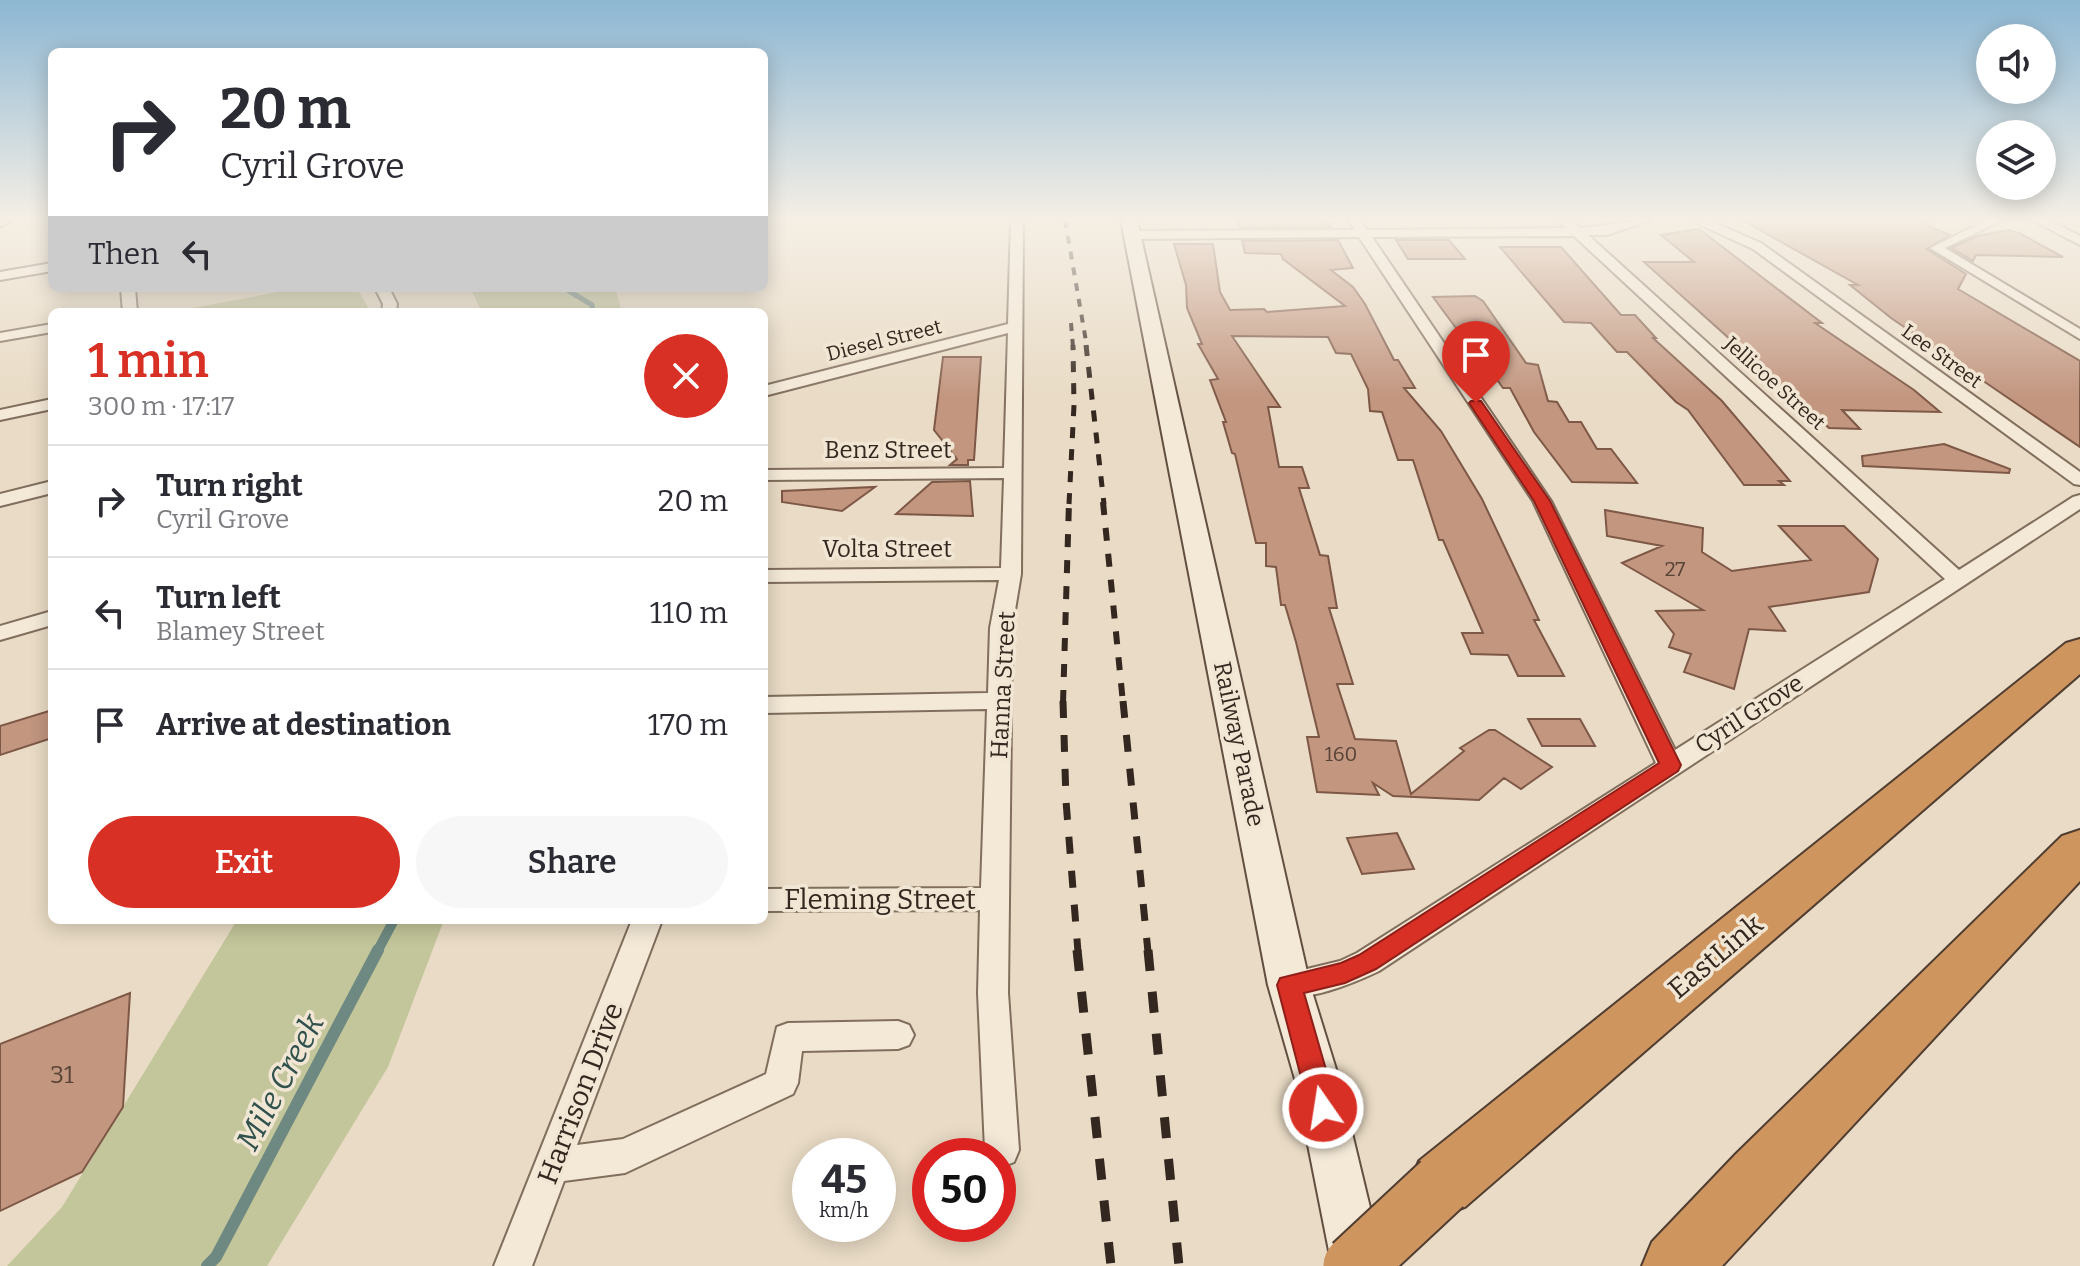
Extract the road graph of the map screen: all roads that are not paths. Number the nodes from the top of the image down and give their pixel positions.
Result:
1 (1015, 279) edge
2 (1141, 279) edge
3 (1393, 279) edge
4 (1629, 279) edge
5 (1803, 279) edge
6 (1987, 279) edge
7 (1014, 327) junction
8 (48, 329) edge
9 (2080, 335) edge
10 (0, 337) edge
11 (768, 390) edge
12 (48, 405) edge
13 (0, 415) edge
14 (1012, 473) junction
15 (768, 475) edge
16 (2080, 480) edge
17 (48, 488) edge
18 (0, 500) edge
19 (2080, 501) edge
20 (1011, 574) junction
21 (768, 576) edge
22 (1957, 579) junction
23 (48, 619) edge
24 (0, 633) edge
25 (2080, 652) edge
26 (1001, 701) junction
27 (768, 705) edge
28 (1670, 765) junction
29 (2080, 849) edge
30 (996, 899) junction
31 (768, 900) edge
32 (645, 924) edge
33 (1289, 985) junction
34 (898, 1035) dead end
35 (1001, 1138) edge
36 (553, 1165) junction
37 (513, 1266) edge
38 (1356, 1266) edge
39 (1676, 1266) edge

1 - 7 street, Hanna Street
2 - 33 main road, Railway Parade
3 - 28 street
4 - 22 street, Jellicoe Street
5 - 16 street, Lee Street
6 - 9 street
7 - 11 street, Diesel Street
7 - 14 street, Hanna Street
8 - 10 street
12 - 13 street
14 - 15 street, Benz Street
14 - 20 street, Hanna Street
17 - 18 street
19 - 22 street, Cyril Grove
20 - 21 street, Volta Street
20 - 26 street, Hanna Street
22 - 28 street, Cyril Grove
23 - 24 street
25 - 38 highway, EastLink, bridge
26 - 27 street
26 - 30 street, Hanna Street
28 - 33 street, Cyril Grove
29 - 39 highway
30 - 31 street, Fleming Street
30 - 35 street, Hanna Street
32 - 36 street, Harrison Drive
33 - 38 main road, Railway Parade
34 - 36 street
36 - 37 street, Harrison Drive

